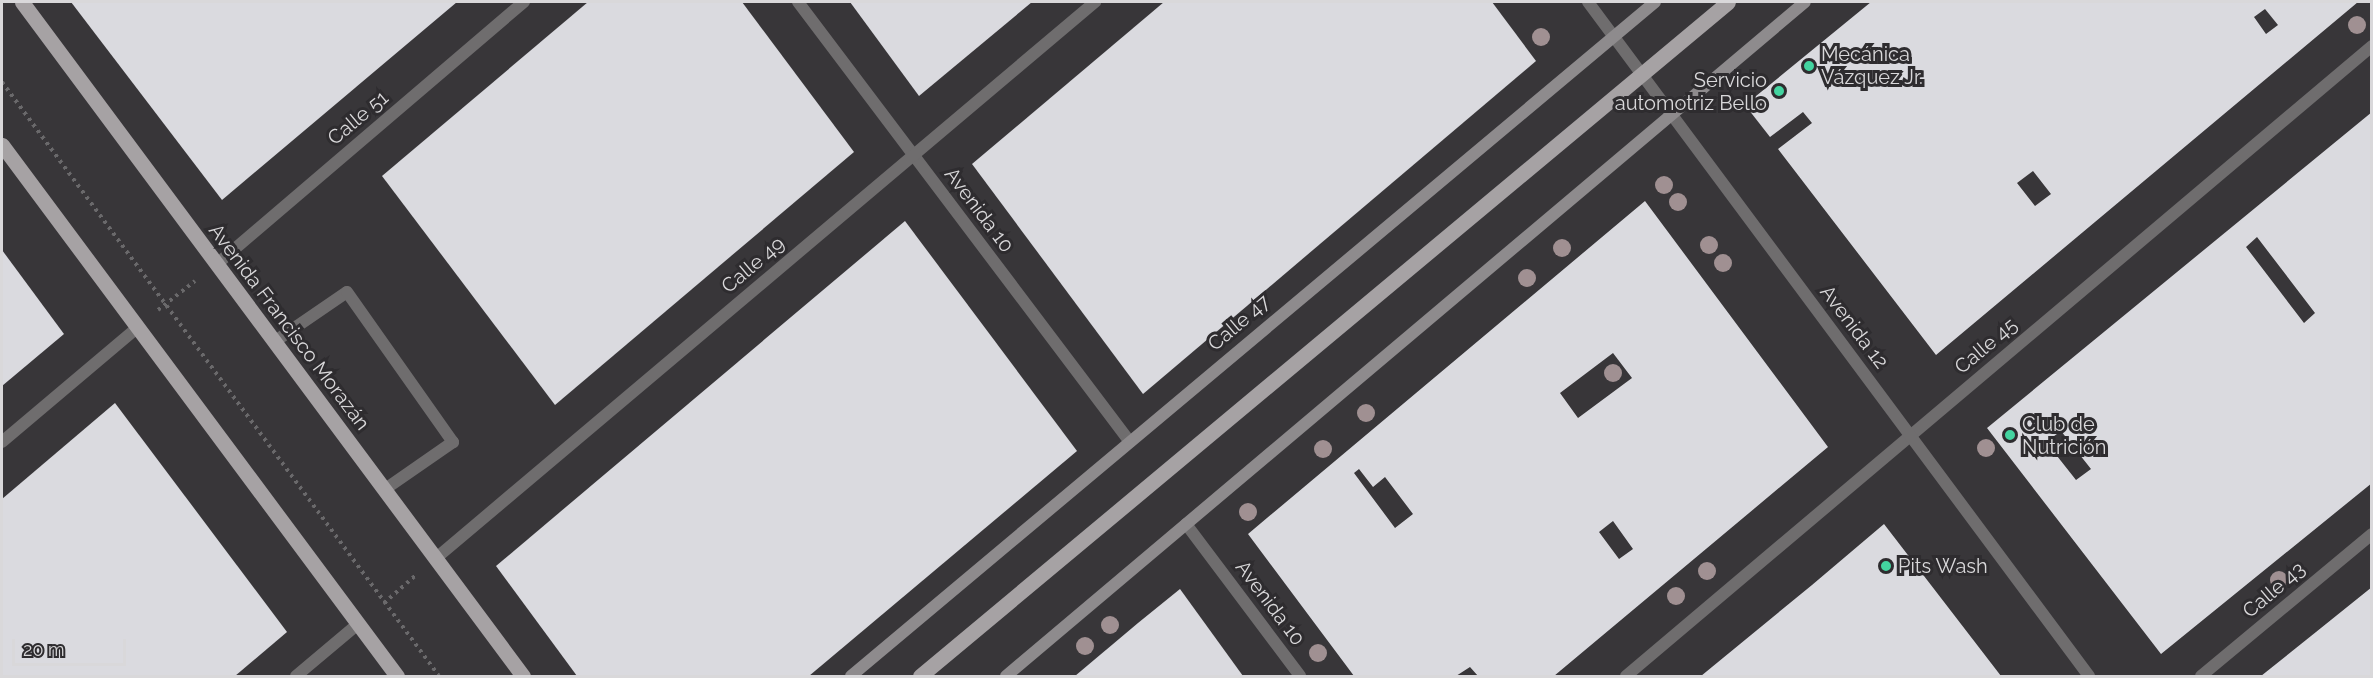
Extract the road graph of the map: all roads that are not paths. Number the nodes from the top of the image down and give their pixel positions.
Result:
1 (22, 2) edge
2 (524, 2) edge
3 (798, 2) edge
4 (1095, 2) edge
5 (1588, 2) edge
6 (1655, 2) edge
7 (1728, 2) edge
8 (1805, 2) edge
9 (1614, 36) junction
10 (2372, 46) edge
11 (1671, 114) junction
12 (2, 146) edge
13 (914, 155) junction
14 (216, 264) junction
15 (137, 328) junction
16 (274, 342) junction
17 (1910, 435) junction
18 (2, 442) edge
19 (1130, 442) junction
20 (384, 490) junction
21 (1186, 524) junction
22 (2372, 534) edge
23 (435, 559) junction
24 (358, 624) junction
25 (296, 676) edge
26 (397, 676) edge
27 (523, 676) edge
28 (851, 676) edge
29 (920, 676) edge
30 (1006, 676) edge
31 (1300, 676) edge
32 (1626, 676) edge
33 (2090, 676) edge
34 (2201, 676) edge

1 - 14 main road, Avenida Francisco Morazán
2 - 14 street, Calle 51
3 - 13 street, Avenida 10
4 - 13 street, Calle 49
5 - 9 street, Avenida 12
6 - 9 main road, Calle 47
7 - 29 main road, bridge
8 - 11 main road
9 - 11 street, Avenida 12
9 - 19 main road, Calle 47
10 - 17 street, Calle 45
11 - 17 street, Avenida 12
11 - 21 main road
12 - 15 main road
13 - 19 street, Avenida 10
13 - 23 street, Calle 49
14 - 16 main road, Avenida Francisco Morazán
15 - 18 street
15 - 24 main road
16 - 20 main road, Avenida Francisco Morazán
16 - 20 street
17 - 32 street, Calle 45
17 - 33 street, Avenida 12
19 - 28 main road, Calle 47
20 - 23 main road, Avenida Francisco Morazán
21 - 30 main road
21 - 31 street, Avenida 10
22 - 34 street, Calle 43
23 - 27 main road, Avenida Francisco Morazán
24 - 25 street
24 - 26 main road

